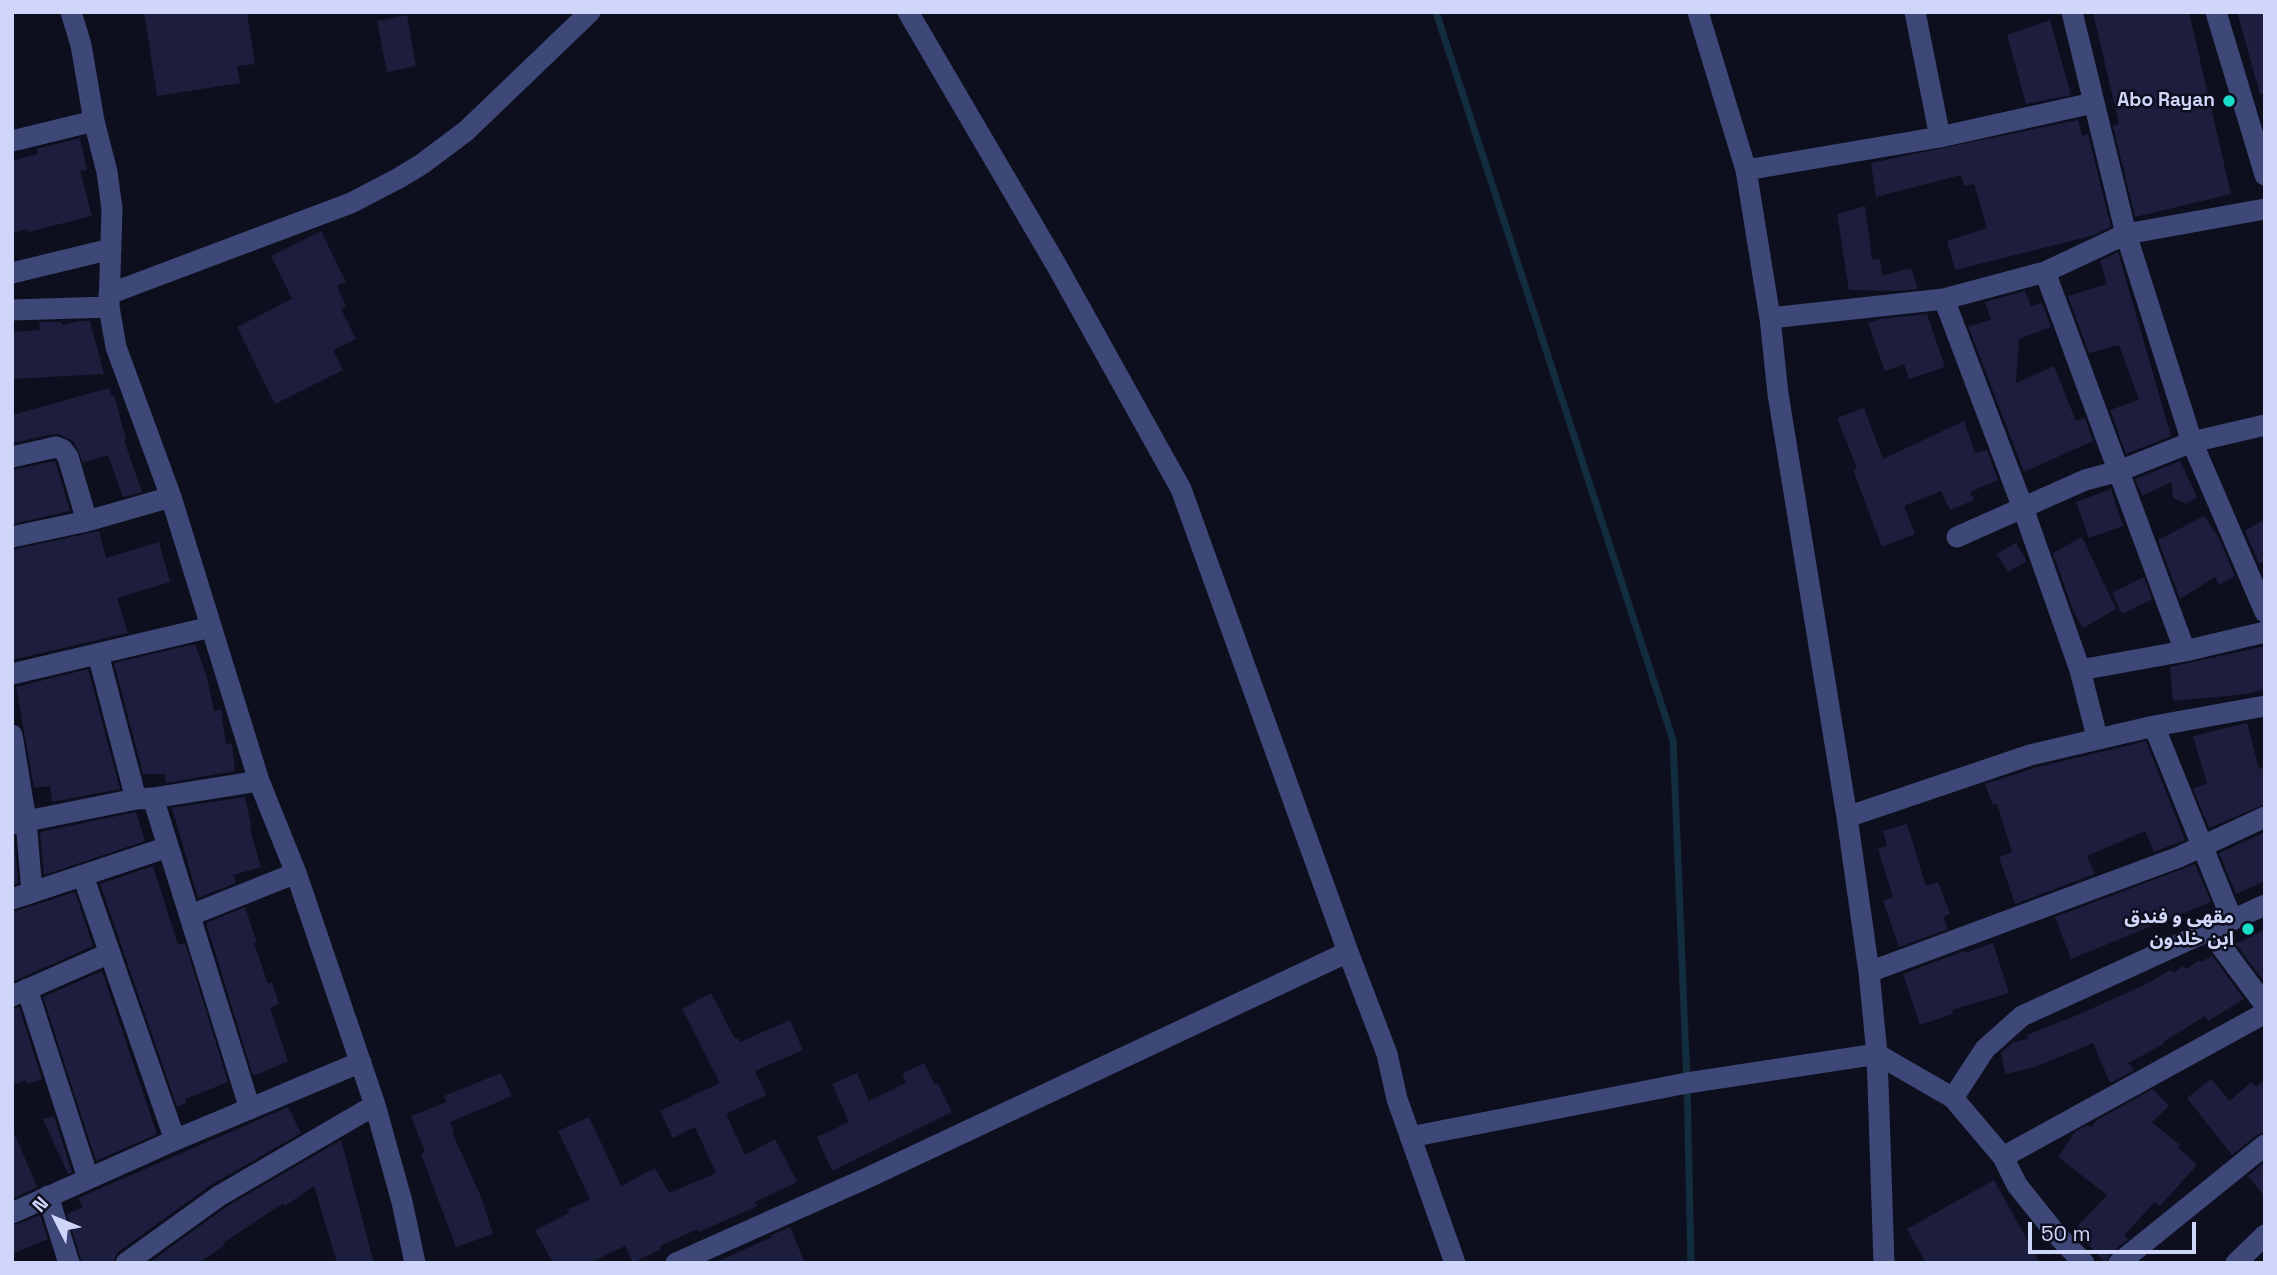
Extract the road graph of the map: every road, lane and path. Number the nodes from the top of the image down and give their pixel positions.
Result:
1 (71, 12) edge
2 (590, 12) edge
3 (908, 12) edge
4 (1698, 12) edge
5 (1915, 12) edge
6 (2072, 12) edge
7 (2216, 12) edge
8 (2093, 103) junction
9 (94, 121) junction
10 (1940, 136) junction
11 (12, 141) edge
12 (1746, 170) junction
13 (2265, 175) edge
14 (2265, 209) edge
15 (2126, 234) junction
16 (111, 249) junction
17 (12, 272) edge
18 (2045, 272) junction
19 (1944, 299) junction
20 (109, 300) junction
21 (12, 310) edge
22 (1770, 318) junction
23 (2265, 425) edge
24 (2192, 442) junction
25 (12, 457) edge
26 (2119, 471) junction
27 (171, 497) junction
28 (2024, 508) junction
29 (87, 521) junction
30 (12, 537) edge
31 (1957, 537) dead end
32 (2265, 612) edge
33 (211, 627) junction
34 (2265, 632) edge
35 (2185, 651) junction
36 (98, 654) junction
37 (2080, 670) junction
38 (12, 674) edge
39 (2265, 706) edge
40 (2154, 726) junction
41 (2097, 737) junction
42 (13, 742) edge
43 (259, 780) junction
44 (144, 798) junction
45 (1847, 817) junction
46 (2265, 817) edge
47 (19, 822) edge
48 (2202, 846) junction
49 (167, 847) junction
50 (296, 873) junction
51 (83, 876) junction
52 (22, 896) edge
53 (2265, 905) edge
54 (191, 915) junction
55 (2232, 920) junction
56 (2209, 930) junction
57 (1348, 951) junction
58 (110, 953) junction
59 (1870, 972) junction
60 (20, 993) edge
61 (2265, 1006) edge
62 (2265, 1013) edge
63 (1877, 1054) junction
64 (361, 1062) junction
65 (1952, 1098) junction
66 (375, 1105) junction
67 (250, 1109) junction
68 (1410, 1138) junction
69 (175, 1140) junction
70 (2265, 1145) edge
71 (2003, 1157) junction
72 (88, 1178) junction
73 (48, 1195) junction
74 (12, 1213) edge
75 (2265, 1236) edge
76 (69, 1263) edge
77 (126, 1263) edge
78 (415, 1263) edge
79 (676, 1263) edge
80 (1455, 1263) edge
81 (1884, 1263) edge
82 (2084, 1263) edge
83 (2119, 1263) edge
84 (2236, 1263) edge

1 - 9 street
2 - 20 street
3 - 57 street
4 - 12 street
5 - 10 street
6 - 8 street
7 - 13 street
8 - 10 street
8 - 15 street
9 - 11 street
9 - 16 street
10 - 12 street
12 - 22 street
14 - 15 street
15 - 18 street
15 - 24 street
16 - 17 street
16 - 20 street
18 - 19 street
18 - 26 street
19 - 22 street
19 - 28 street
20 - 21 street
20 - 27 street
22 - 45 street
23 - 24 street
24 - 26 street
24 - 32 street
25 - 29 street
26 - 28 street
26 - 35 street
27 - 29 street
27 - 33 street
28 - 31 street
28 - 37 street
29 - 30 street
33 - 36 street
33 - 43 street
34 - 35 street
35 - 37 street
36 - 38 street
36 - 44 street
37 - 41 street
39 - 40 street
40 - 41 street
40 - 48 street
41 - 45 street
42 - 47 street
43 - 44 street
43 - 50 street
44 - 47 street
44 - 49 street
45 - 59 street
46 - 48 street
47 - 52 street
48 - 55 street
48 - 59 street
49 - 51 street
49 - 54 street
50 - 54 street
50 - 64 street
51 - 52 street
51 - 58 street
53 - 55 street
54 - 67 street
55 - 56 street
56 - 61 street
56 - 65 street
57 - 68 street
57 - 79 street
58 - 60 street
58 - 69 street
59 - 63 street
60 - 72 street
62 - 71 street
63 - 65 street
63 - 68 street
63 - 81 street
64 - 66 street
64 - 67 street
65 - 71 street
66 - 77 street
66 - 78 street
67 - 69 street
68 - 80 street
69 - 72 street
70 - 83 street
71 - 82 street
72 - 73 street
73 - 74 street
73 - 76 street
75 - 84 street

